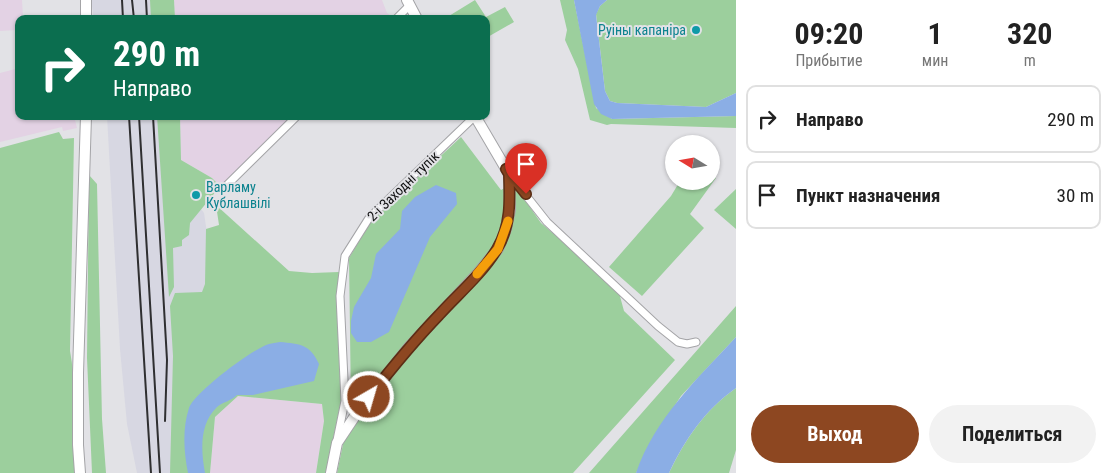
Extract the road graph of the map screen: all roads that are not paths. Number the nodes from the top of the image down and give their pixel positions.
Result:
1 (86, 0) edge
2 (408, 3) edge
3 (86, 15) edge
4 (399, 15) edge
5 (416, 15) edge
6 (86, 120) edge
7 (293, 120) edge
8 (471, 120) edge
9 (477, 120) edge
10 (506, 169) junction
11 (227, 185) dead end
12 (696, 342) dead end
13 (345, 401) junction
14 (359, 410) junction
15 (336, 443) junction
16 (80, 473) edge
17 (331, 473) edge

1 - 3 main road
2 - 4 street
2 - 5 main road
6 - 16 main road
7 - 11 street
8 - 13 street, 2-і Заходні тупік
9 - 10 main road
10 - 12 street
10 - 14 main road
13 - 14 street
13 - 15 street, 2-і Заходні тупік
14 - 15 main road
15 - 17 main road, 2-і Заходні тупік

